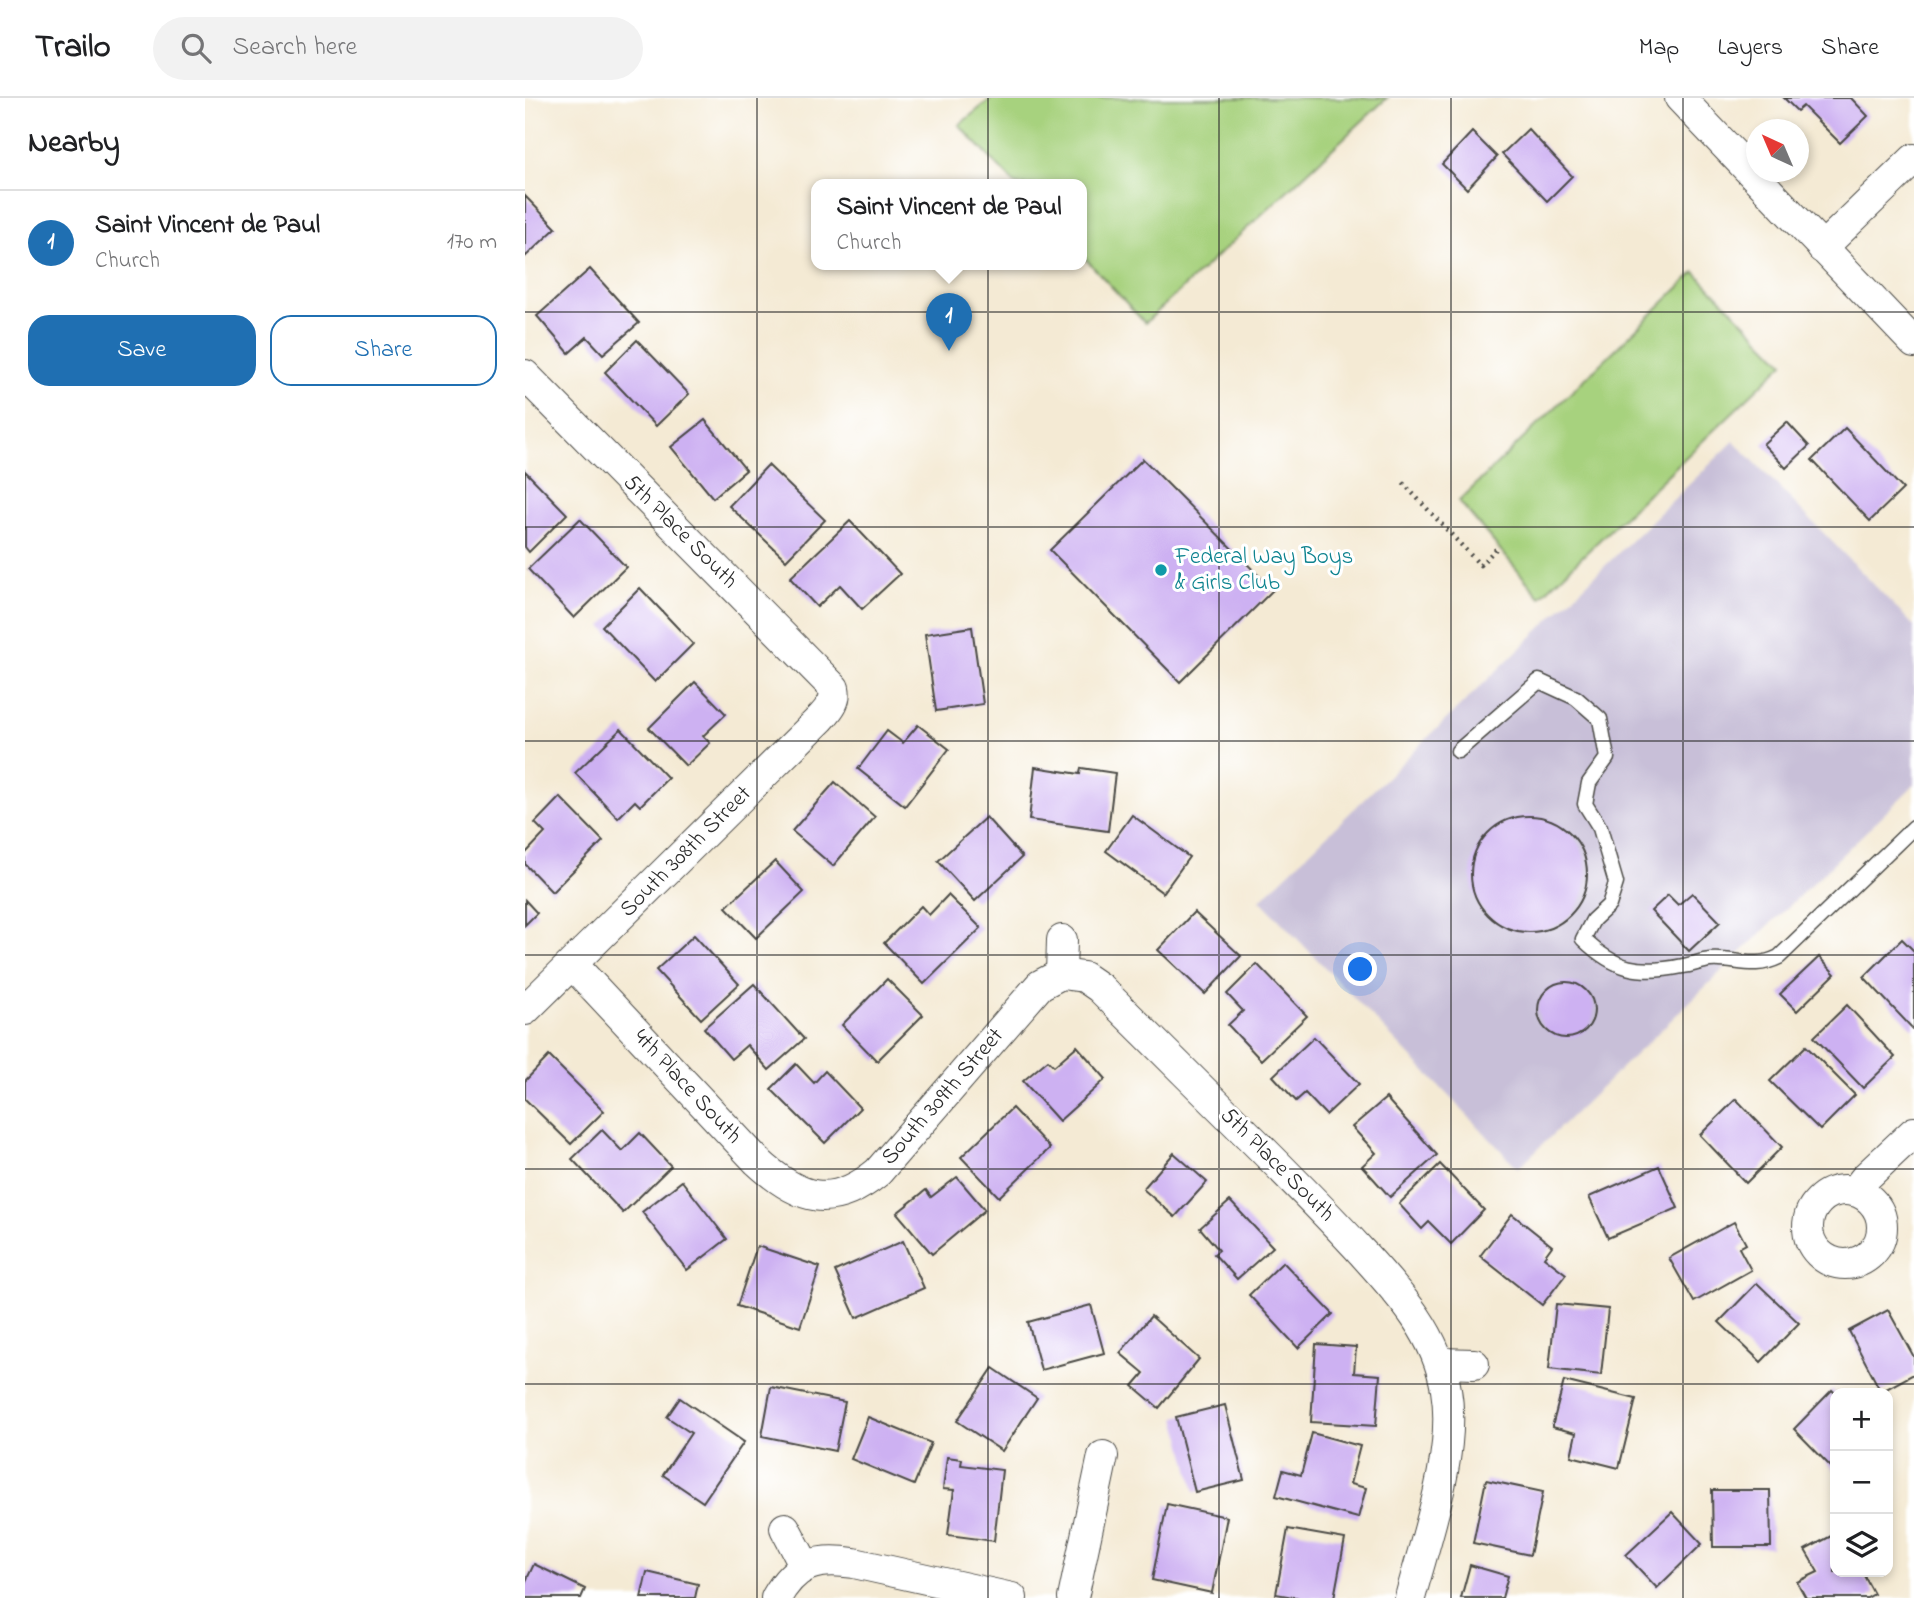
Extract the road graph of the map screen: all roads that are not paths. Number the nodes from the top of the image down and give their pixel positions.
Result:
1 (1680, 98) edge
2 (1914, 159) edge
3 (1822, 248) junction
4 (1914, 343) edge
5 (525, 375) edge
6 (834, 688) joint
7 (1458, 751) dead end
8 (1914, 827) edge
9 (1062, 940) dead end
10 (573, 965) junction
11 (1061, 974) junction
12 (525, 1010) edge
13 (1914, 1132) edge
14 (1855, 1191) dead end
15 (813, 1194) joint
16 (1440, 1363) junction
17 (1474, 1364) dead end
18 (1103, 1456) dead end
19 (785, 1528) dead end
20 (805, 1566) junction
21 (776, 1598) edge
22 (1012, 1598) edge
23 (1073, 1598) edge
24 (1410, 1598) edge

1 - 3 street
2 - 3 street
3 - 4 street
5 - 6 street, 5th Place South
6 - 10 street, South 308th Street
7 - 8 lane
9 - 11 street
10 - 12 street, South 308th Street
10 - 15 street, 4th Place South
11 - 15 street, South 309th Street
11 - 16 street, 5th Place South
13 - 14 street
16 - 17 street
16 - 24 street, 5th Place South
18 - 23 street
19 - 20 street
20 - 21 street
20 - 22 street

